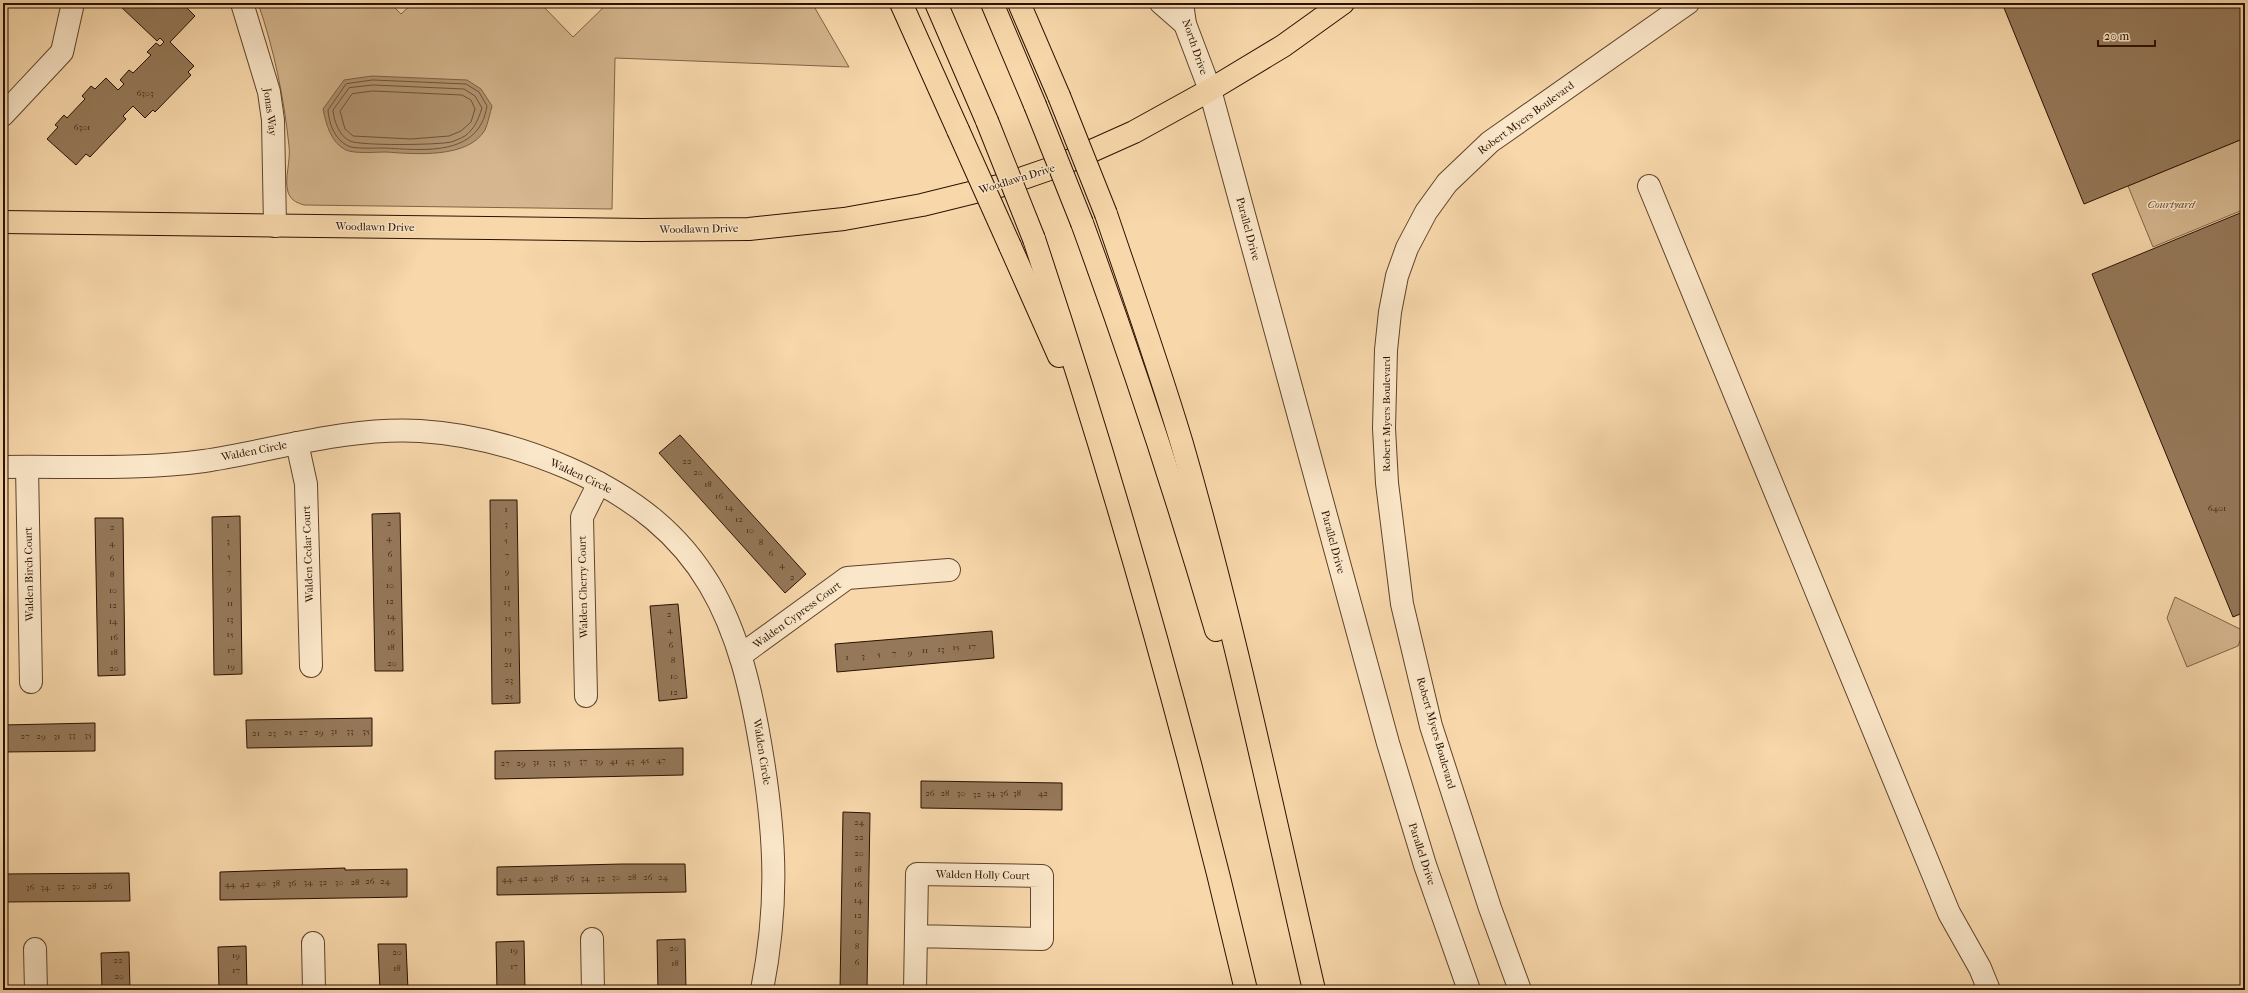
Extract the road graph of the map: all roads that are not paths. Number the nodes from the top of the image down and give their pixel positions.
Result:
1 (73, 3) edge
2 (242, 3) edge
3 (901, 3) edge
4 (936, 3) edge
5 (992, 3) edge
6 (1020, 3) edge
7 (1161, 3) edge
8 (1343, 3) edge
9 (1688, 3) edge
10 (1183, 13) edge
11 (1210, 90) junction
12 (3, 115) edge
13 (1650, 186) dead end
14 (3, 222) edge
15 (275, 226) junction
16 (297, 443) junction
17 (3, 467) edge
18 (27, 467) junction
19 (599, 483) junction
20 (1121, 516) junction
21 (949, 570) dead end
22 (741, 655) junction
23 (311, 666) dead end
24 (31, 682) dead end
25 (586, 696) dead end
26 (1280, 842) junction
27 (916, 936) junction
28 (592, 939) dead end
29 (313, 943) dead end
30 (35, 949) dead end
31 (36, 990) edge
32 (314, 990) edge
33 (593, 990) edge
34 (762, 990) edge
35 (915, 990) edge
36 (1246, 990) edge
37 (1314, 990) edge
38 (1469, 990) edge
39 (1520, 990) edge
40 (1989, 990) edge

1 - 12 street
2 - 15 street, Jonas Way
3 - 20 main road, bridge
4 - 20 main road, bridge
5 - 26 main road, bridge
6 - 26 main road, bridge
7 - 10 street
8 - 11 main road, Woodlawn Drive
9 - 39 street, Robert Myers Boulevard
10 - 11 street, North Drive
11 - 15 main road, Woodlawn Drive
11 - 38 street, Parallel Drive
13 - 40 street
14 - 15 main road, Woodlawn Drive
16 - 18 street, Walden Circle
16 - 19 street, Walden Circle
16 - 23 street, Walden Cedar Court
17 - 18 street, Walden Circle
18 - 24 street, Walden Birch Court
19 - 22 street, Walden Circle
19 - 25 street, Walden Cherry Court
20 - 36 main road
21 - 22 street, Walden Cypress Court
22 - 34 street, Walden Circle
26 - 37 main road
27 - 27 street, Walden Holly Court
27 - 35 street, Walden Holly Court
28 - 33 street
29 - 32 street
30 - 31 street

